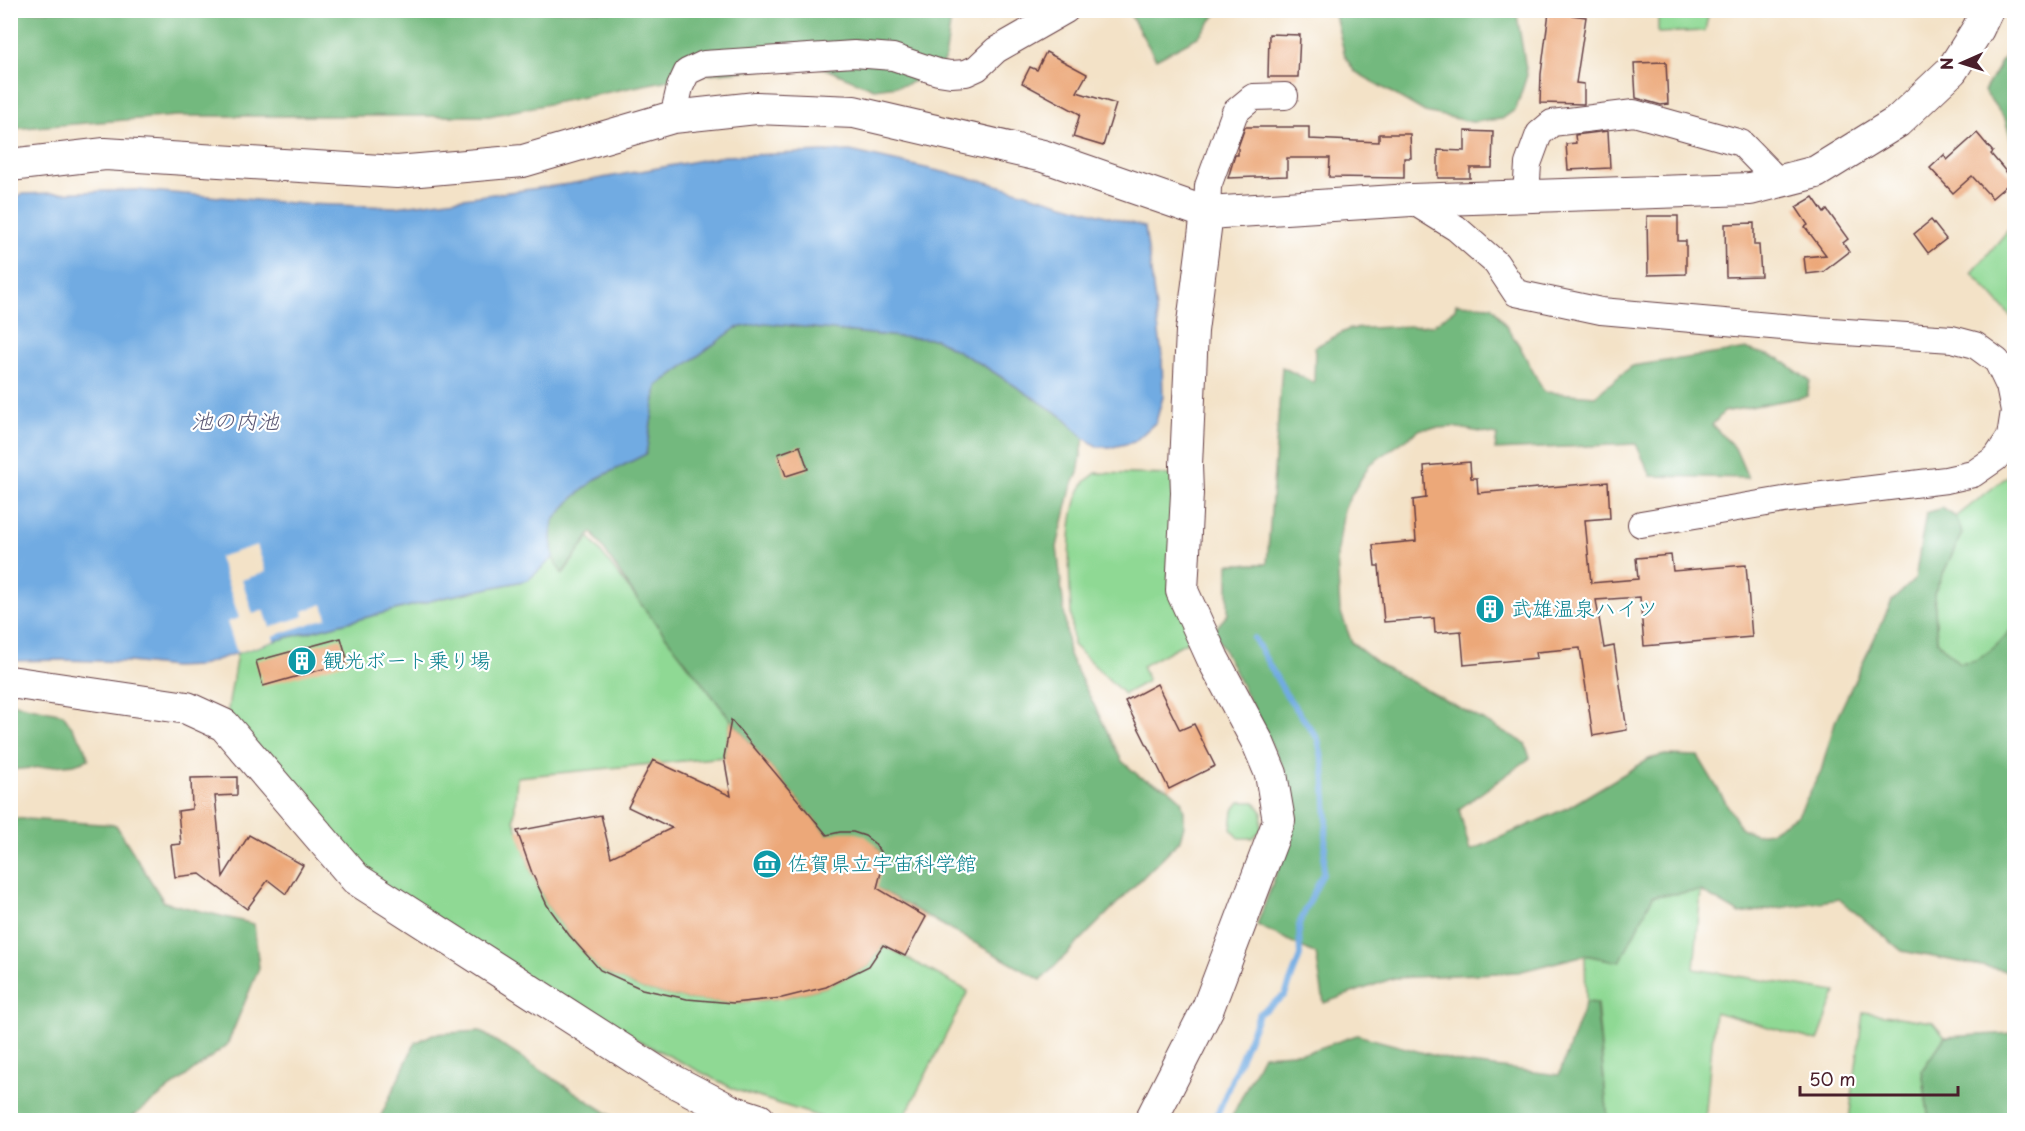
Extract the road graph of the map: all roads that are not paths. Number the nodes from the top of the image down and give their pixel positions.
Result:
1 (1066, 10) edge
2 (1987, 10) edge
3 (1285, 96) dead end
4 (673, 117) junction
5 (10, 165) edge
6 (1779, 182) junction
7 (1526, 196) junction
8 (1412, 200) junction
9 (1207, 213) junction
10 (1641, 524) dead end
11 (10, 682) edge
12 (759, 1120) edge
13 (1151, 1120) edge

1 - 4 street
2 - 6 street
3 - 9 street
4 - 5 street
4 - 9 street
6 - 7 street
6 - 7 street
7 - 8 street
8 - 9 street
8 - 10 street
9 - 13 street
11 - 12 street

